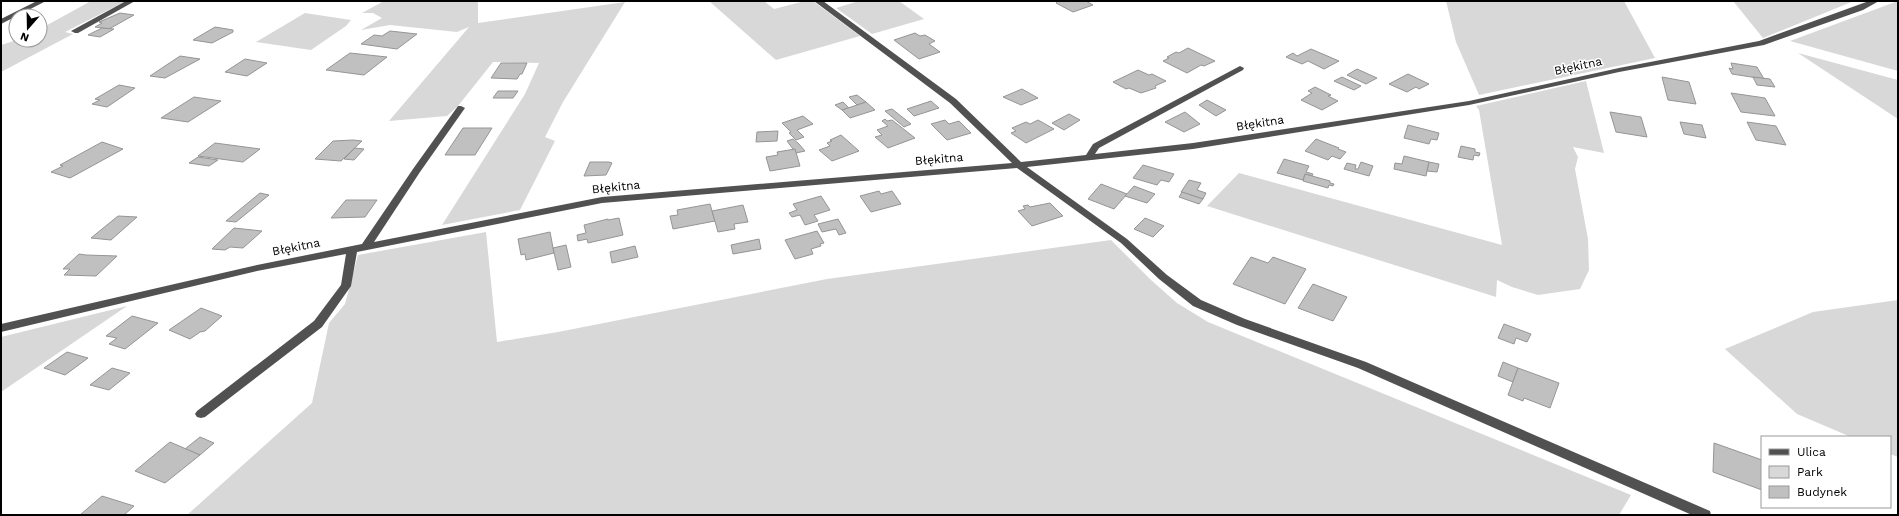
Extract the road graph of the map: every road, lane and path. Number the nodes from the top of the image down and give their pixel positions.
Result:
1 (42, 1) edge
2 (131, 1) edge
3 (818, 1) edge
4 (1875, 1) edge
5 (1, 22) edge
6 (75, 31) dead end
7 (1240, 68) dead end
8 (461, 108) dead end
9 (1089, 157) junction
10 (1019, 165) junction
11 (366, 246) junction
12 (352, 249) junction
13 (1, 328) edge
14 (201, 414) dead end
15 (1705, 515) edge

1 - 5 street
2 - 6 street
3 - 10 street
4 - 9 street, Błękitna
7 - 9 street
8 - 11 street
9 - 10 street, Błękitna
10 - 11 street, Błękitna
10 - 15 street
11 - 12 street, Błękitna
12 - 13 street, Błękitna
12 - 14 street

